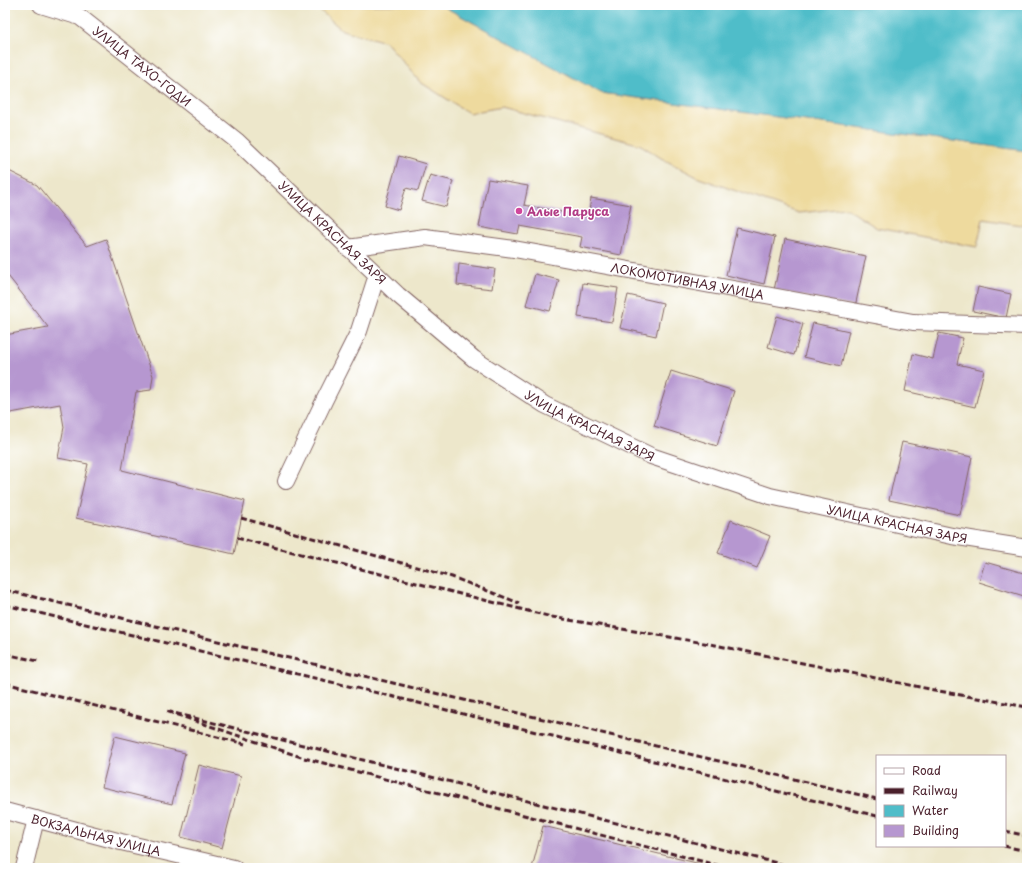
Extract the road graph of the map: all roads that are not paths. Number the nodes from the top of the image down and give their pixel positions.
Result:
1 (41, 5) edge
2 (237, 141) joint
3 (348, 248) junction
4 (377, 275) junction
5 (1027, 326) edge
6 (286, 481) dead end
7 (1027, 548) edge
8 (5, 811) edge
9 (36, 819) junction
10 (24, 868) edge
11 (234, 868) edge

1 - 2 street, УЛИЦА ТАХО-ГОДИ
2 - 3 street, УЛИЦА КРАСНАЯ ЗАРЯ
3 - 4 street, УЛИЦА КРАСНАЯ ЗАРЯ
3 - 5 street, ЛОКОМОТИВНАЯ УЛИЦА
4 - 6 street
4 - 7 street, УЛИЦА КРАСНАЯ ЗАРЯ
8 - 9 street, ВОКЗАЛЬНАЯ УЛИЦА
9 - 10 street
9 - 11 street, ВОКЗАЛЬНАЯ УЛИЦА

